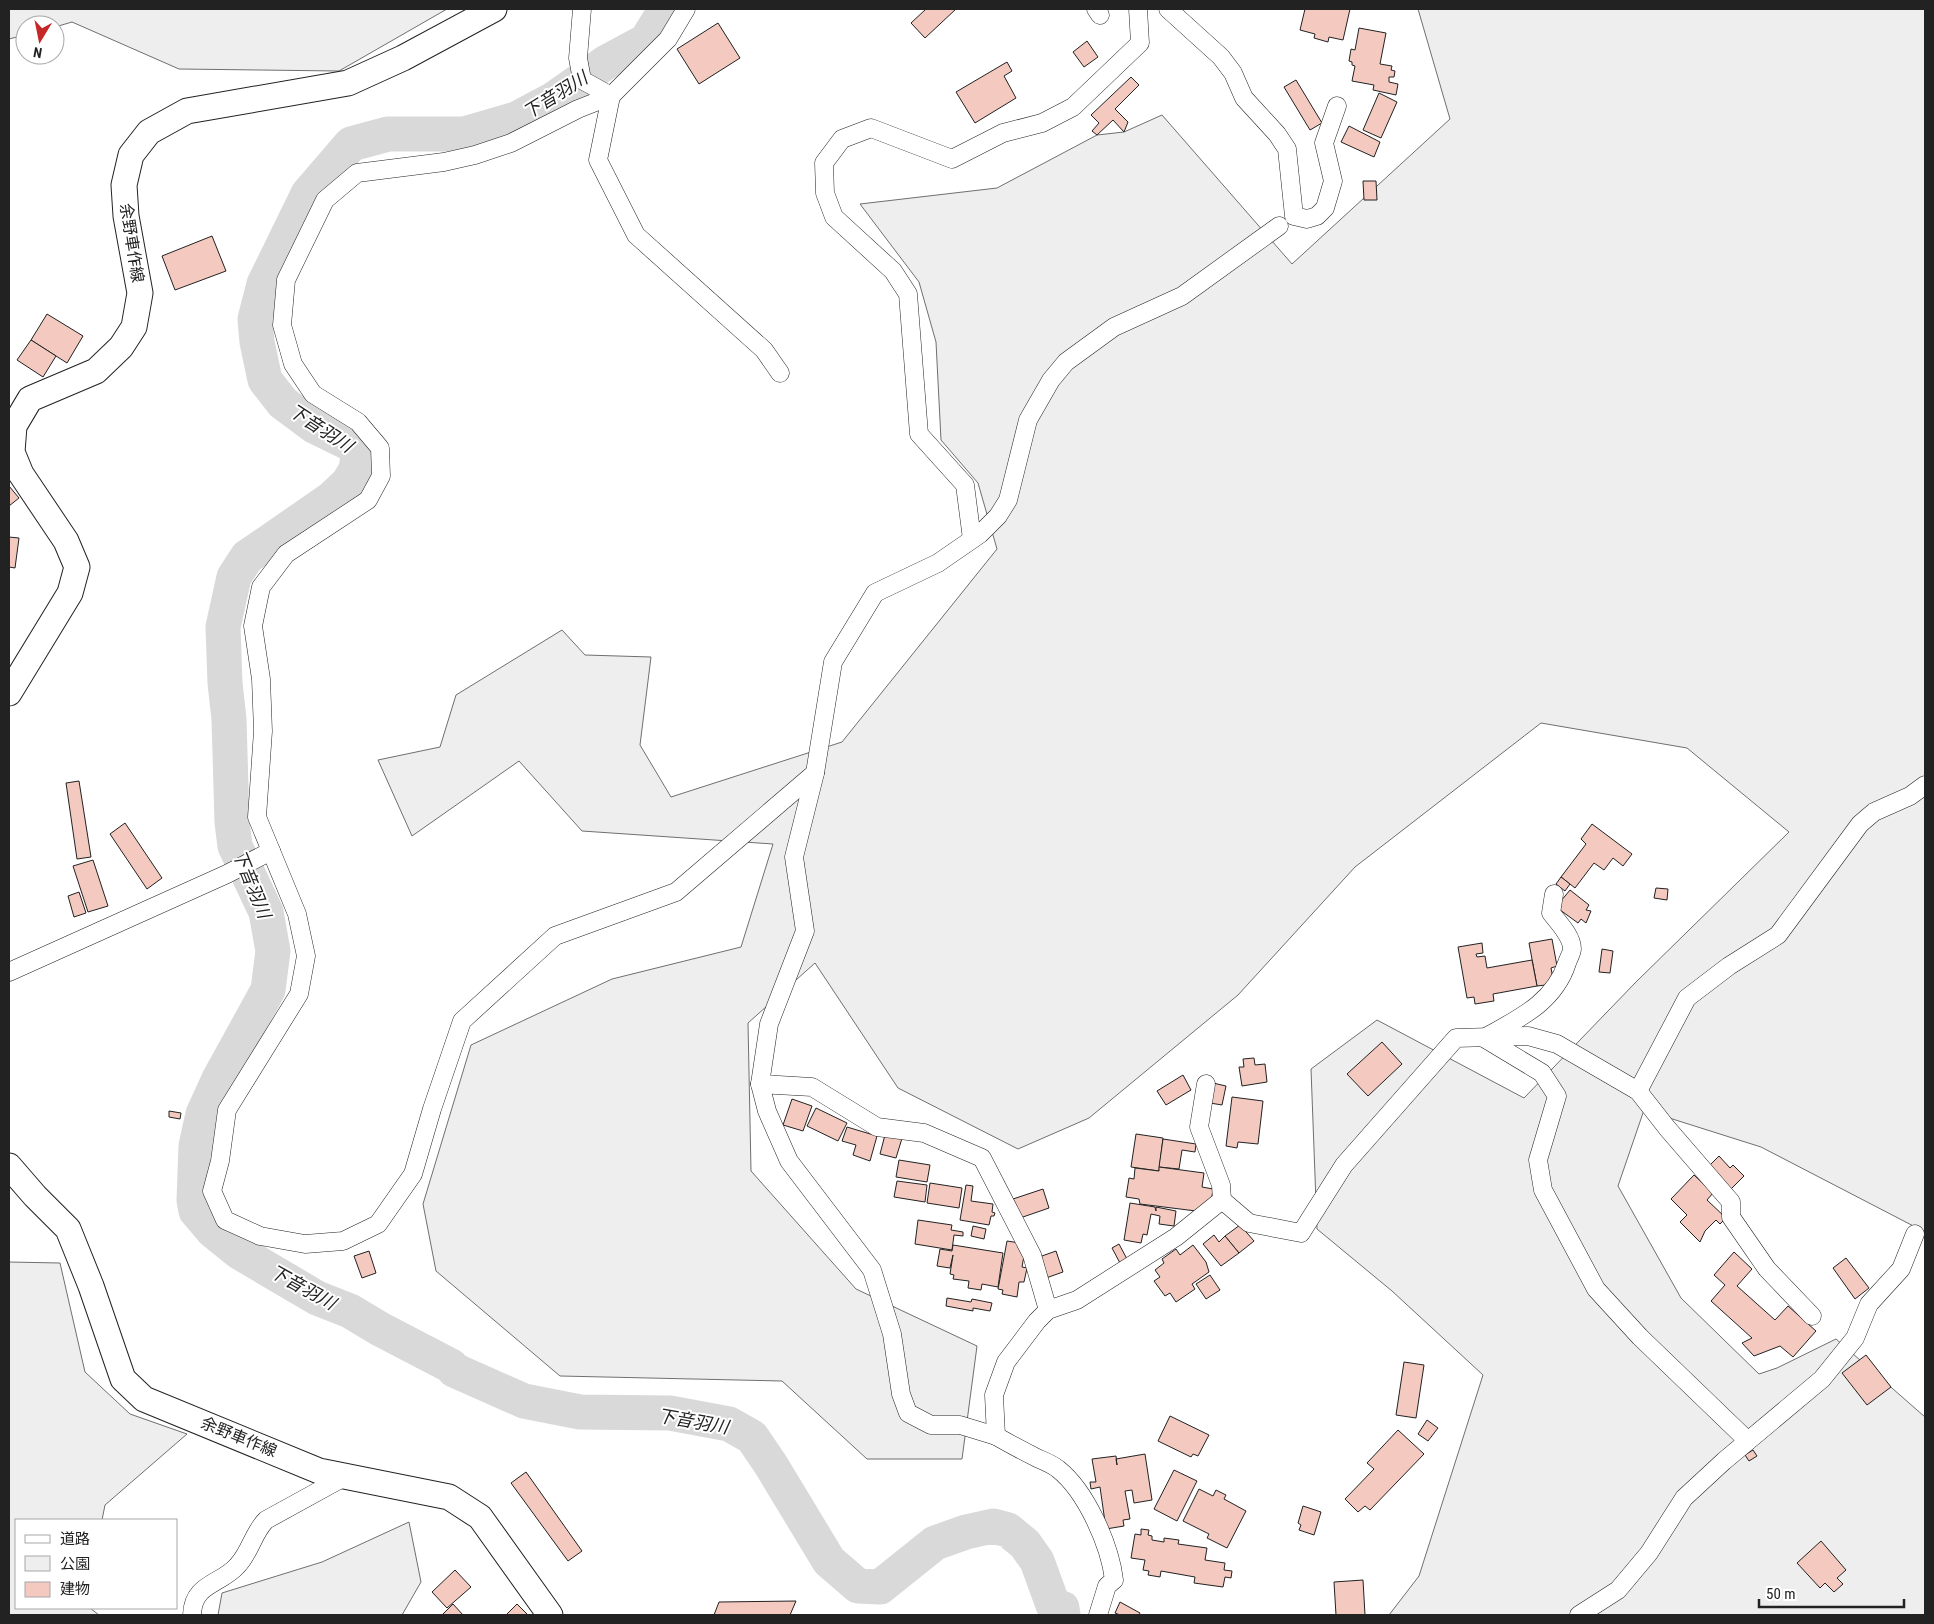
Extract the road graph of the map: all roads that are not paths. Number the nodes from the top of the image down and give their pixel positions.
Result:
1 (494, 9) edge
2 (582, 9) edge
3 (686, 9) edge
4 (1138, 9) edge
5 (1168, 9) edge
6 (611, 96) junction
7 (1337, 106) dead end
8 (1279, 226) dead end
9 (780, 373) dead end
10 (972, 539) junction
11 (9, 694) edge
12 (815, 773) junction
13 (1925, 786) edge
14 (271, 851) junction
15 (1554, 894) dead end
16 (9, 972) edge
17 (1484, 1038) junction
18 (760, 1084) junction
19 (1206, 1084) dead end
20 (1638, 1091) junction
21 (9, 1166) edge
22 (1222, 1200) junction
23 (1916, 1234) dead end
24 (1048, 1310) junction
25 (1812, 1316) dead end
26 (996, 1436) junction
27 (1748, 1441) junction
28 (346, 1476) junction
29 (192, 1615) edge
30 (550, 1615) edge
31 (1098, 1615) edge
32 (1579, 1615) edge

1 - 11 main road, 余野車作線
2 - 6 street
3 - 6 street
4 - 10 street
5 - 7 street
6 - 9 street
6 - 14 street
8 - 10 street
10 - 12 street
12 - 14 street
12 - 18 street
13 - 20 street
14 - 16 street
15 - 17 street
17 - 20 street
17 - 22 street
17 - 27 street
18 - 24 street
18 - 26 street
19 - 22 street
20 - 25 street
21 - 28 main road, 余野車作線
22 - 24 street
23 - 27 street
24 - 26 street
26 - 31 street
27 - 32 street
28 - 29 street
28 - 30 main road, 余野車作線

